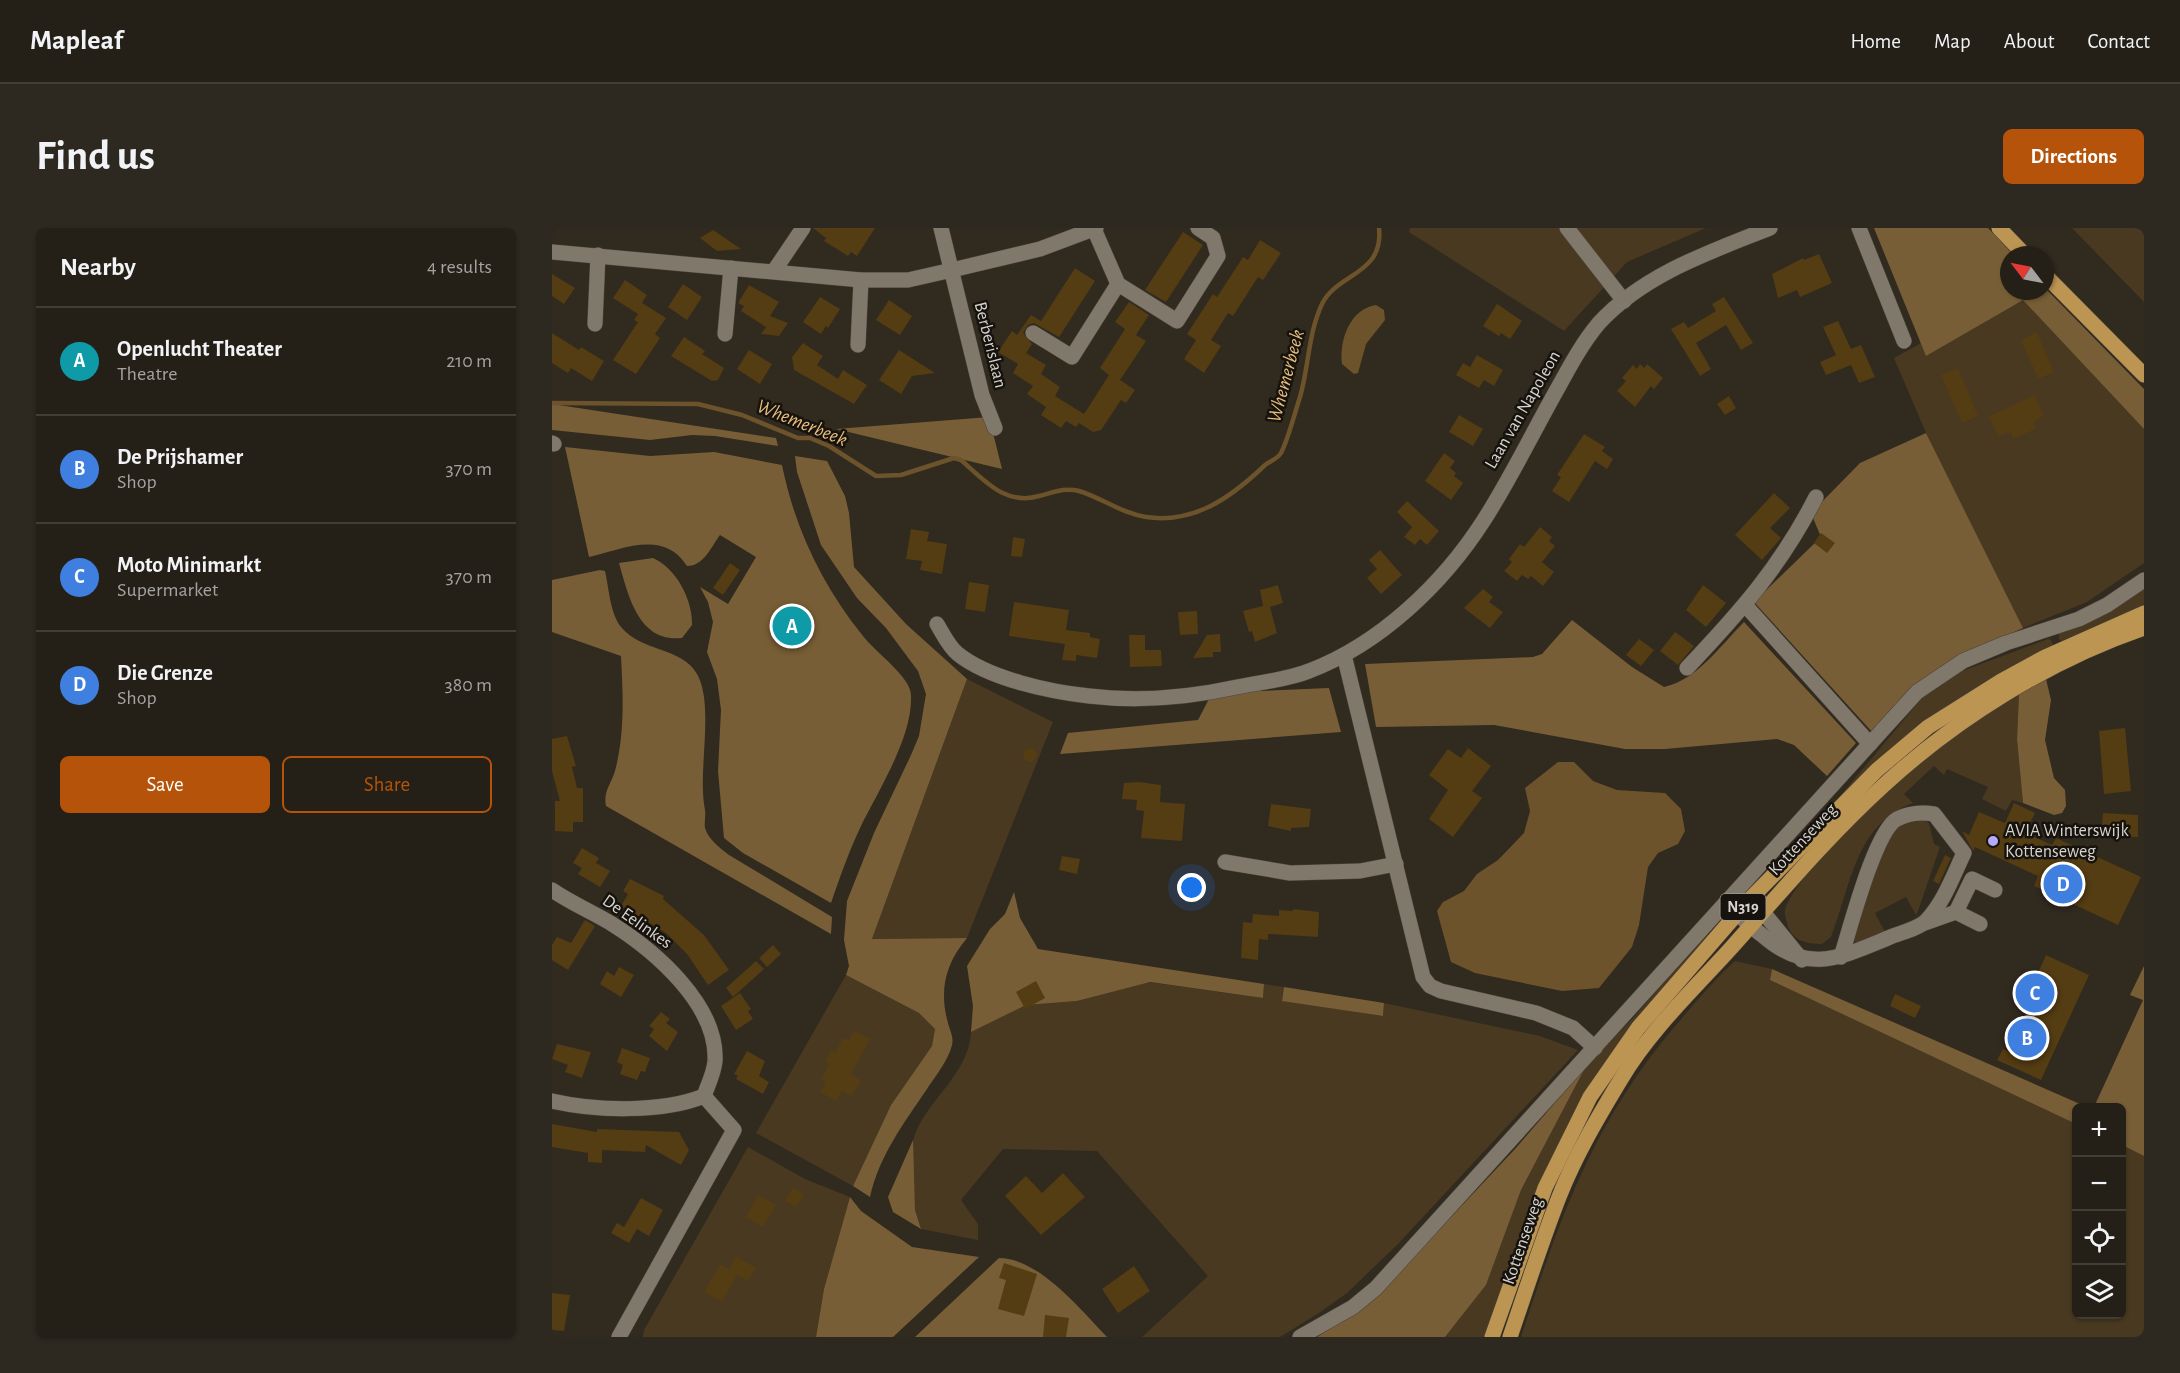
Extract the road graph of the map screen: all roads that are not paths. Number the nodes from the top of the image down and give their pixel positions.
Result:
1 (803, 228) edge
2 (941, 228) edge
3 (1198, 228) edge
4 (1567, 228) edge
5 (1770, 228) edge
6 (1859, 228) edge
7 (1999, 228) edge
8 (1095, 229) edge
9 (2016, 246) edge
10 (552, 252) edge
11 (598, 255) junction
12 (731, 268) junction
13 (952, 270) junction
14 (774, 271) junction
15 (861, 280) junction
16 (1118, 284) junction
17 (2054, 284) edge
18 (1624, 301) junction
19 (595, 324) dead end
20 (1033, 333) dead end
21 (725, 334) dead end
22 (1904, 341) dead end
23 (858, 345) dead end
24 (2144, 375) edge
25 (995, 428) dead end
26 (1816, 497) dead end
27 (2144, 580) edge
28 (1746, 606) junction
29 (2144, 613) edge
30 (937, 624) dead end
31 (2144, 628) edge
32 (2053, 629) junction
33 (1344, 655) junction
34 (2061, 657) junction
35 (1688, 668) dead end
36 (1870, 744) junction
37 (1225, 862) dead end
38 (1396, 864) junction
39 (552, 890) edge
40 (1995, 890) dead end
41 (1731, 895) junction
42 (1748, 902) junction
43 (1763, 912) junction
44 (1956, 912) junction
45 (1737, 914) junction
46 (1924, 923) junction
47 (1980, 924) dead end
48 (1751, 926) junction
49 (1841, 957) junction
50 (1802, 960) junction
51 (1595, 1048) junction
52 (704, 1096) junction
53 (552, 1101) edge
54 (619, 1337) edge
55 (1300, 1337) edge
56 (1492, 1337) edge
57 (1510, 1337) edge

1 - 14 street
2 - 13 street, Berberislaan
3 - 16 street
4 - 18 street
5 - 18 street, Laan van Napoleon
6 - 22 street
7 - 9 main road
8 - 13 street
8 - 16 street
10 - 11 street
11 - 12 street
11 - 19 street
12 - 14 street
12 - 21 street
13 - 15 street
13 - 25 street, Berberislaan
14 - 15 street
15 - 23 street
16 - 20 street
17 - 24 main road
18 - 33 street, Laan van Napoleon
26 - 28 street
27 - 32 street, Kottenseweg
28 - 35 street
28 - 36 street
29 - 34 main road, Kottenseweg / N319
30 - 33 street, Laan van Napoleon
31 - 34 main road, Kottenseweg / N319
32 - 34 street
32 - 36 street, Kottenseweg
33 - 38 street
34 - 42 main road, Kottenseweg / N319
34 - 43 main road, Kottenseweg / N319
36 - 41 street, Kottenseweg
37 - 38 street
38 - 51 street
39 - 52 street, De Eelinkes
40 - 44 street
41 - 42 street
41 - 45 street
41 - 51 street, Kottenseweg
42 - 43 street
42 - 45 main road, Kottenseweg / N319
43 - 48 main road, Kottenseweg / N319
43 - 50 street
44 - 46 street
44 - 47 street
45 - 48 street
45 - 56 main road, Kottenseweg / N319
46 - 49 street
46 - 49 street
48 - 50 street
48 - 57 main road, Kottenseweg / N319
49 - 50 street
51 - 55 street, Kottenseweg
52 - 53 street
52 - 54 street

